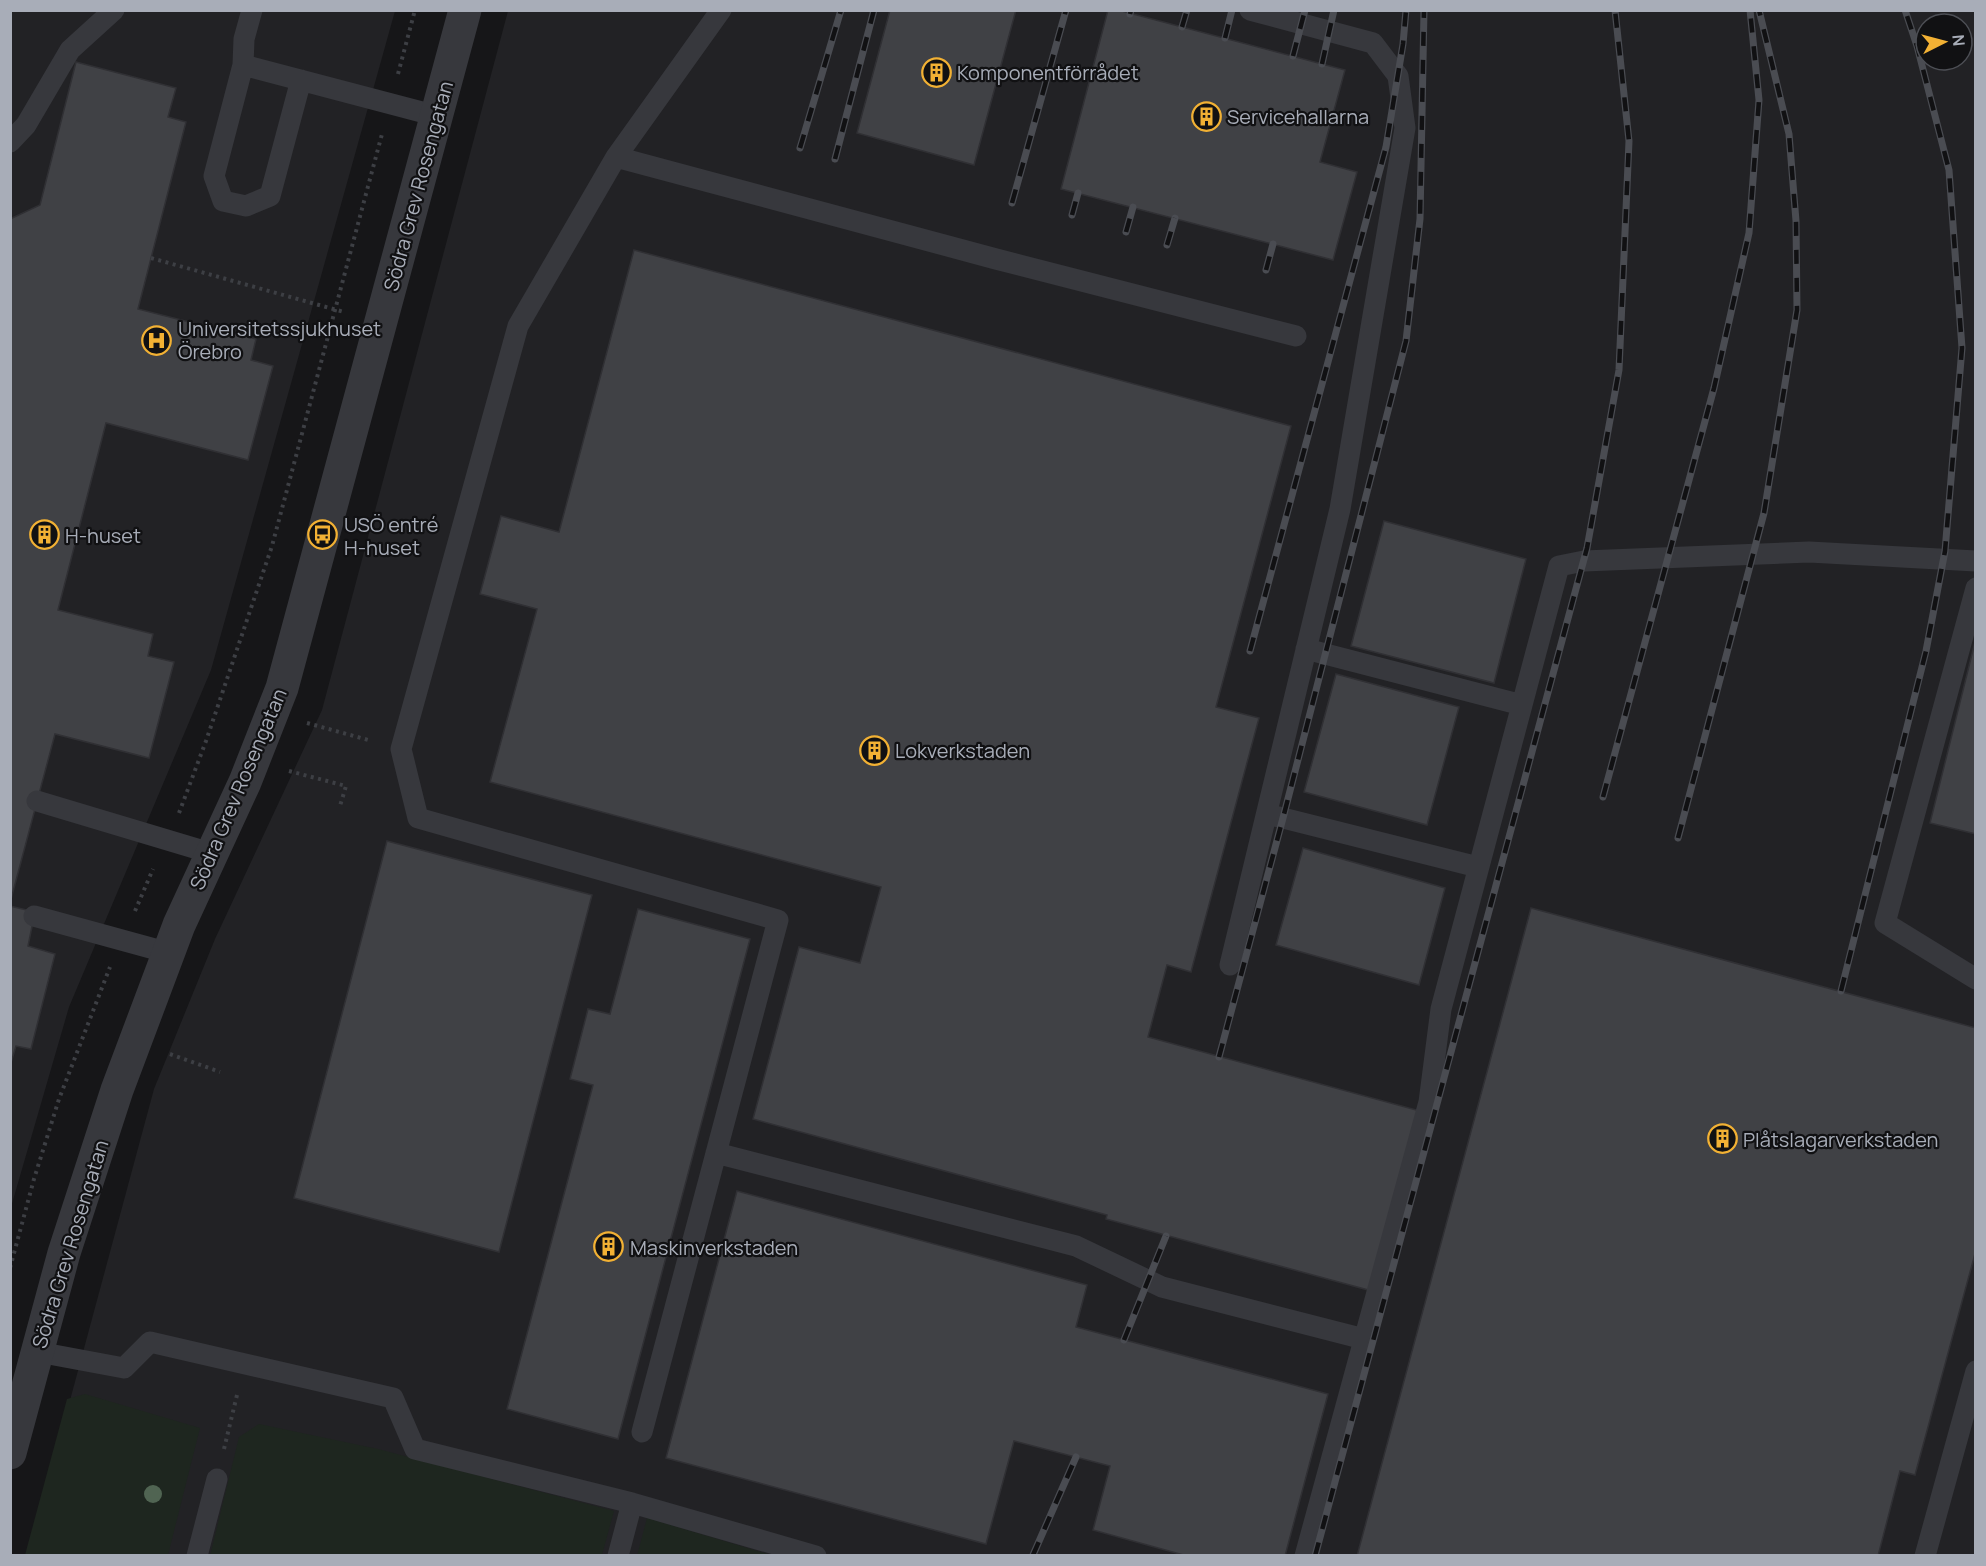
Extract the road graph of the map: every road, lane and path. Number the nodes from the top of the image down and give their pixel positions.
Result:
1 (114, 10) edge
2 (252, 10) edge
3 (415, 10) edge
4 (465, 10) edge
5 (721, 10) edge
6 (1250, 10) edge
7 (243, 65) junction
8 (301, 80) junction
9 (390, 103) junction
10 (437, 116) junction
11 (10, 142) edge
12 (616, 157) junction
13 (151, 258) dead end
14 (335, 310) junction
15 (354, 315) dead end
16 (1296, 336) dead end
17 (1976, 561) edge
18 (1976, 588) edge
19 (1306, 649) junction
20 (1522, 705) junction
21 (303, 722) dead end
22 (401, 749) junction
23 (283, 768) dead end
24 (37, 801) dead end
25 (340, 806) dead end
26 (1267, 814) junction
27 (166, 840) junction
28 (214, 854) junction
29 (1478, 867) junction
30 (34, 916) dead end
31 (122, 940) junction
32 (169, 953) junction
33 (1230, 965) dead end
34 (1976, 979) edge
35 (161, 1051) dead end
36 (220, 1072) dead end
37 (716, 1153) junction
38 (10, 1268) edge
39 (1364, 1339) junction
40 (38, 1352) junction
41 (244, 1365) junction
42 (1976, 1371) edge
43 (642, 1432) dead end
44 (10, 1453) edge
45 (217, 1479) joint
46 (632, 1503) junction
47 (197, 1556) edge
48 (618, 1556) edge
49 (816, 1556) edge
50 (1305, 1556) edge
51 (1925, 1556) edge

1 - 11 lane
2 - 7 lane
3 - 9 path
4 - 10 street, Södra Grev Rosengatan
5 - 12 lane
6 - 19 lane
7 - 8 lane
7 - 8 lane
8 - 9 lane
9 - 10 lane
9 - 14 path
10 - 28 street, Södra Grev Rosengatan
12 - 16 lane
12 - 22 lane
13 - 14 path
14 - 15 path
14 - 27 path
17 - 20 lane
18 - 34 lane
19 - 20 lane
19 - 26 lane
20 - 29 lane
21 - 22 path
22 - 37 lane
23 - 25 path
24 - 27 lane
26 - 29 lane
26 - 33 lane
27 - 28 lane
27 - 31 path
28 - 32 street, Södra Grev Rosengatan
29 - 39 lane
30 - 31 lane
31 - 32 lane
31 - 38 path
32 - 40 street, Södra Grev Rosengatan
35 - 36 path
37 - 39 lane
37 - 43 lane
39 - 50 lane
40 - 41 lane
40 - 44 street, Södra Grev Rosengatan
41 - 45 path
41 - 46 lane
42 - 51 lane
45 - 47 lane
46 - 48 lane
46 - 49 lane

